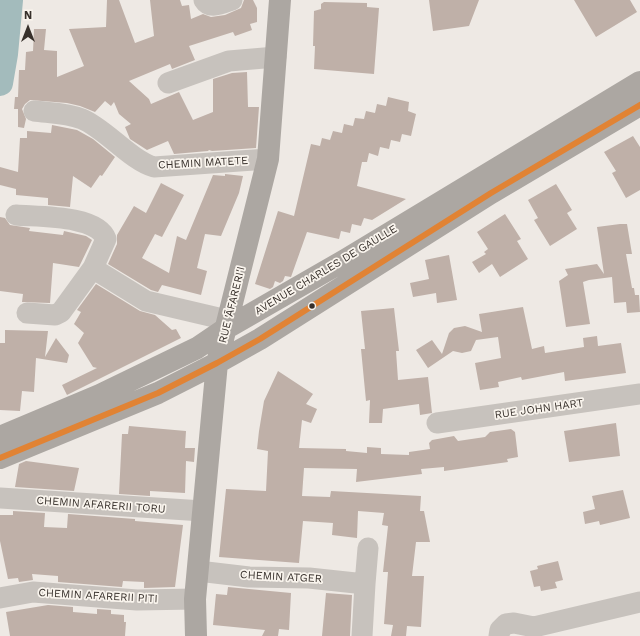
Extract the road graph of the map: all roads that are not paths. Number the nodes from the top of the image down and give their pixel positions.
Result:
1 (204, 0) edge
2 (232, 0) edge
3 (280, 0) edge
4 (276, 57) junction
5 (640, 82) edge
6 (168, 83) dead end
7 (640, 105) edge
8 (34, 111) dead end
9 (268, 159) junction
10 (16, 215) dead end
11 (92, 268) junction
12 (238, 279) junction
13 (273, 302) junction
14 (28, 313) dead end
15 (226, 325) junction
16 (217, 363) junction
17 (640, 394) edge
18 (438, 423) dead end
19 (0, 437) edge
20 (0, 458) edge
21 (0, 498) edge
22 (203, 511) junction
23 (368, 548) dead end
24 (198, 571) junction
25 (365, 584) junction
26 (0, 598) edge
27 (195, 599) junction
28 (640, 602) edge
29 (531, 632) edge
30 (196, 636) edge
31 (362, 636) edge
32 (499, 636) edge

1 - 2 street
3 - 4 main road, RUE 'ĀFARERI'I
4 - 6 street
4 - 9 main road, RUE 'ĀFARERI'I
5 - 13 main road, AVENUE CHARLES DE GAULLE
7 - 16 main road, AVENUE CHARLES DE GAULLE
8 - 9 street, CHEMIN MATETE
9 - 12 main road, RUE 'ĀFARERI'I
10 - 11 street
11 - 14 street
11 - 15 street
12 - 13 main road
12 - 15 main road, RUE 'ĀFARERI'I
13 - 15 main road, AVENUE CHARLES DE GAULLE
15 - 16 main road, RUE 'ĀFARERI'I
15 - 19 main road, AVENUE CHARLES DE GAULLE
16 - 20 main road, AVENUE CHARLES DE GAULLE
16 - 22 main road, RUE 'ĀFARERI'I
17 - 18 street, RUE JOHN HART
21 - 22 street, CHEMIN AFARERII TORU
22 - 24 main road, RUE 'ĀFARERI'I
23 - 25 street
24 - 25 street, CHEMIN ATGER
24 - 27 main road, RUE 'ĀFARERI'I
25 - 31 street
26 - 27 street, CHEMIN AFARERII PITI
27 - 30 main road, RUE 'ĀFARERI'I
28 - 29 street
29 - 32 street

